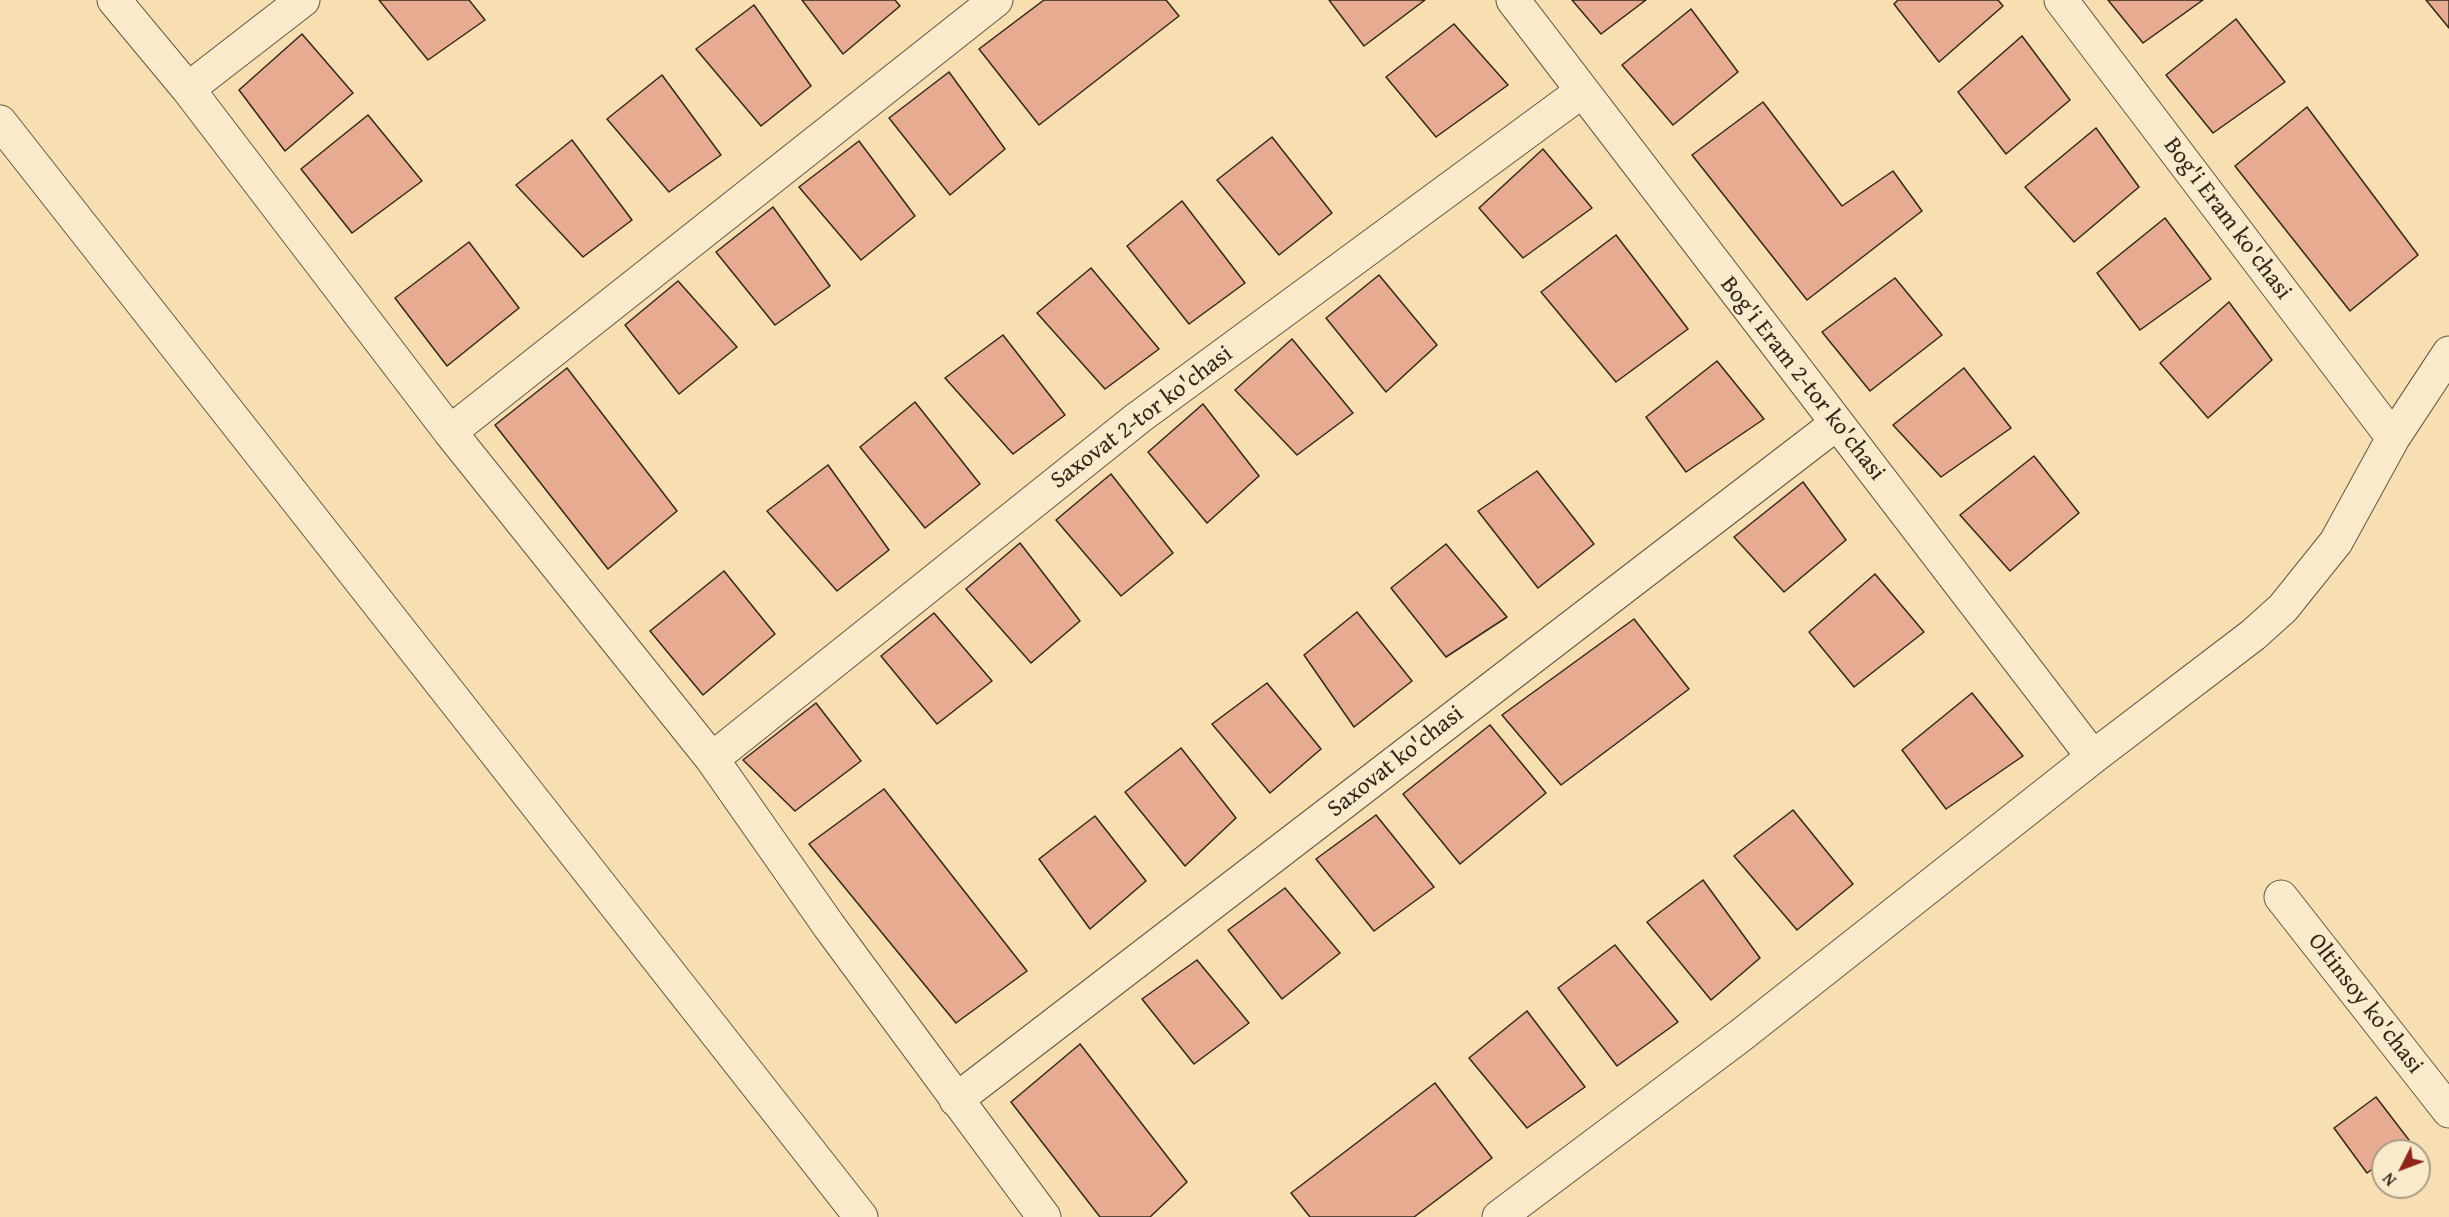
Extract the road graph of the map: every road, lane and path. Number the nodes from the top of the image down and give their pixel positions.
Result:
1 (114, 0) edge
2 (303, 0) edge
3 (996, 0) edge
4 (1513, 0) edge
5 (2061, 0) edge
6 (188, 89) junction
7 (1581, 92) junction
8 (0, 122) edge
9 (2449, 353) edge
10 (1836, 424) junction
11 (450, 432) junction
12 (2392, 438) junction
13 (2093, 757) junction
14 (712, 759) junction
15 (2281, 897) dead end
16 (956, 1100) junction
17 (2449, 1111) edge
18 (861, 1217) edge
19 (1044, 1217) edge
20 (1499, 1217) edge

1 - 6 street
2 - 6 street
3 - 11 street
4 - 7 street, Bog'i Eram 2-tor ko'chasi
5 - 12 street, Bog'i Eram ko'chasi
6 - 11 street
7 - 10 street, Bog'i Eram 2-tor ko'chasi
7 - 14 street, Saxovat 2-tor ko'chasi
8 - 18 street
9 - 12 street
10 - 13 street, Bog'i Eram 2-tor ko'chasi
10 - 16 street, Saxovat ko'chasi
11 - 14 street
12 - 13 street
13 - 20 street
14 - 16 street
15 - 17 street, Oltinsoy ko'chasi
16 - 19 street

